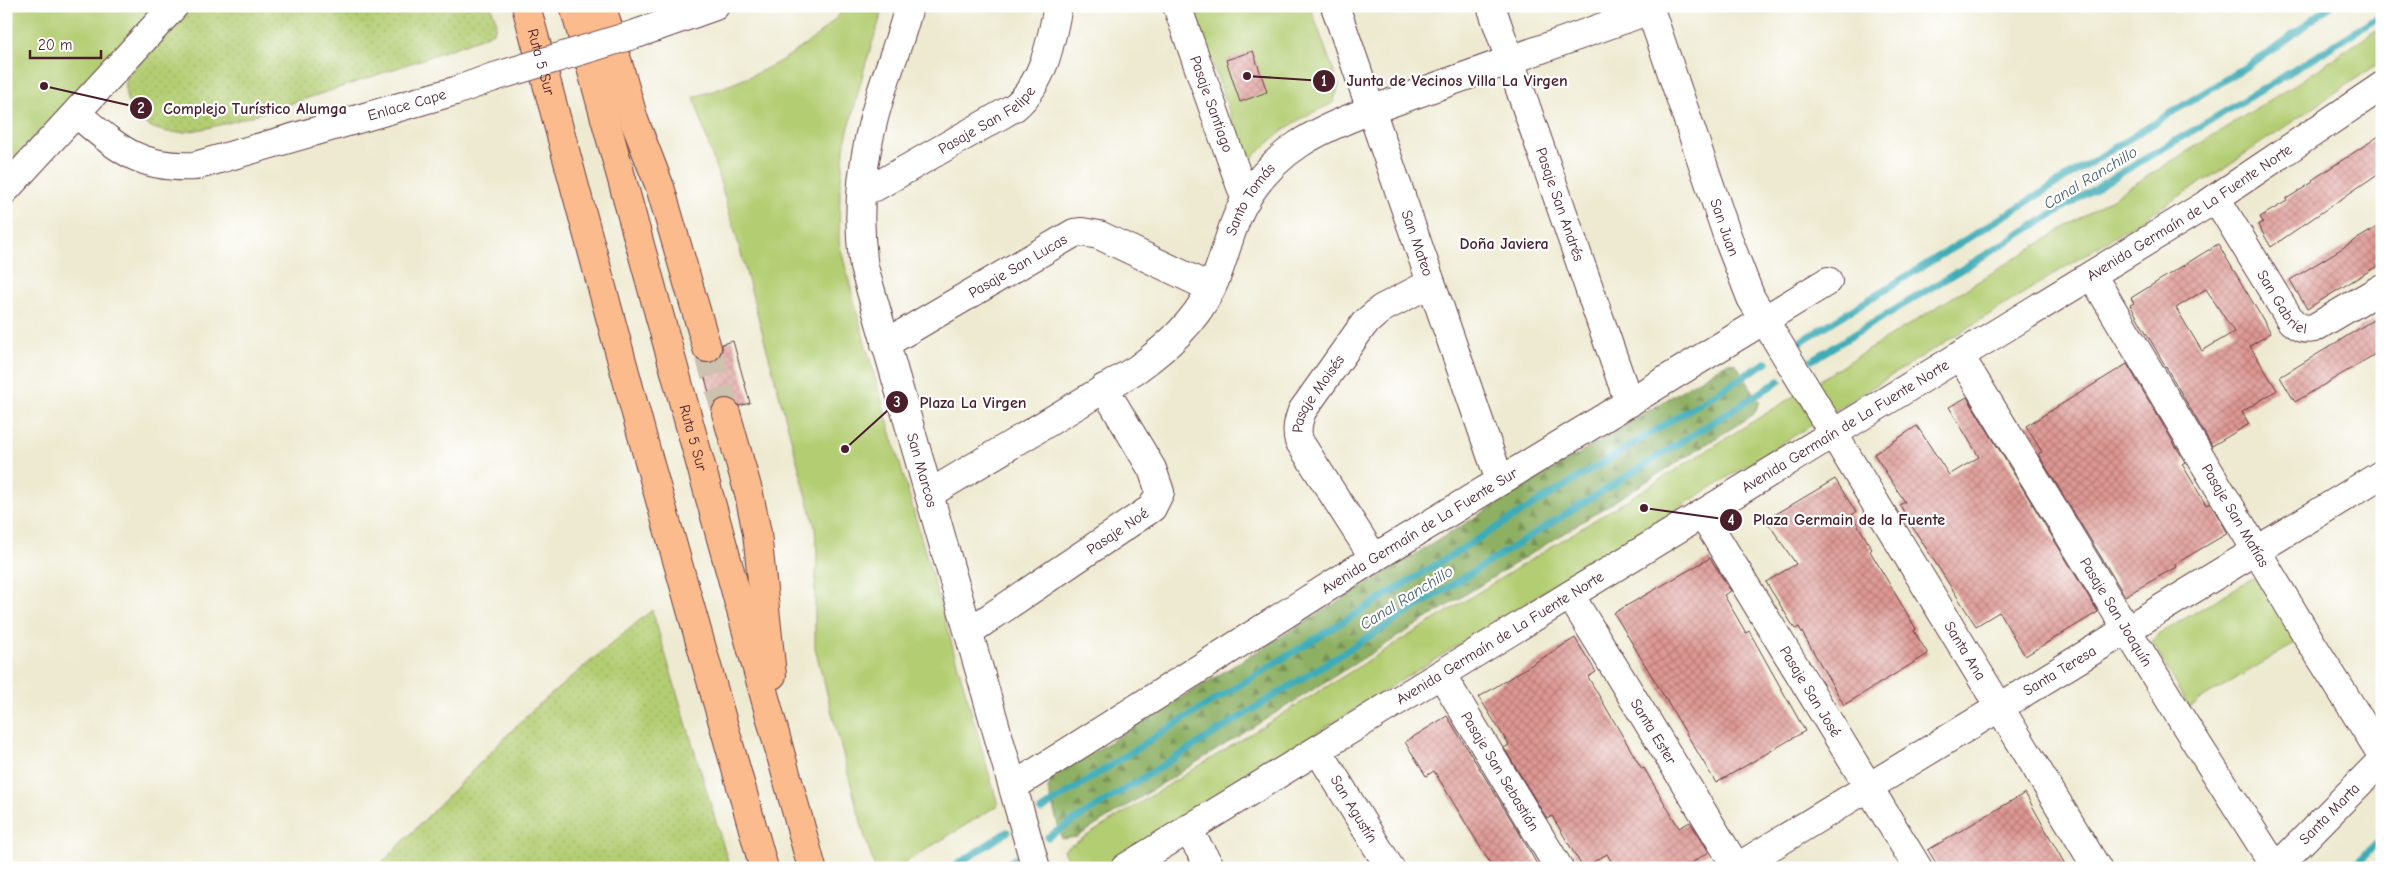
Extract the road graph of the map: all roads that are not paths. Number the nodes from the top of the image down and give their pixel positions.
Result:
1 (174, 6) edge
2 (508, 6) edge
3 (526, 6) edge
4 (574, 6) edge
5 (602, 6) edge
6 (715, 6) edge
7 (909, 6) edge
8 (1058, 6) edge
9 (1177, 6) edge
10 (1335, 6) edge
11 (1491, 6) edge
12 (1650, 8) edge
13 (1510, 61) junction
14 (2382, 86) edge
15 (1371, 110) junction
16 (77, 114) junction
17 (558, 125) junction
18 (6, 189) edge
19 (862, 191) junction
20 (2216, 198) junction
21 (1246, 201) junction
22 (2092, 275) junction
23 (1828, 281) dead end
24 (1431, 283) junction
25 (1211, 288) junction
26 (2382, 288) edge
27 (1764, 320) junction
28 (885, 344) junction
29 (707, 348) tunnel mouth
30 (1960, 356) junction
31 (1104, 388) junction
32 (1629, 403) junction
33 (726, 414) tunnel mouth
34 (1833, 434) junction
35 (2382, 474) edge
36 (1500, 482) junction
37 (929, 494) junction
38 (1702, 514) junction
39 (2256, 551) junction
40 (1374, 558) junction
41 (1570, 595) junction
42 (2127, 629) junction
43 (970, 631) junction
44 (1440, 674) junction
45 (1998, 708) junction
46 (1318, 750) junction
47 (2382, 755) edge
48 (2382, 760) edge
49 (786, 776) junction
50 (1014, 786) junction
51 (1868, 787) junction
52 (1187, 829) junction
53 (764, 868) edge
54 (812, 868) edge
55 (1036, 868) edge
56 (1124, 868) edge
57 (1211, 868) edge
58 (1390, 868) edge
59 (1559, 868) edge
60 (1737, 868) edge
61 (1918, 868) edge
62 (2097, 868) edge
63 (2276, 868) edge

1 - 16 street
2 - 17 highway
3 - 17 highway, Ruta 5 Sur
4 - 49 highway, Ruta 5 Sur
5 - 29 highway
6 - 16 street, Enlace Cape, bridge
7 - 19 street, San Marcos
8 - 19 street, Pasaje San Felipe
9 - 21 street, Pasaje Santiago
10 - 15 street, San Mateo
11 - 13 street, Pasaje San Andrés
12 - 13 street, Santo Tomás
12 - 27 street, San Juan
13 - 15 street, Santo Tomás
13 - 32 street, Pasaje San Andrés
14 - 20 street, Avenida Germaín de La Fuente Norte
15 - 21 street, Santo Tomás
15 - 24 street, San Mateo
16 - 18 street
17 - 53 highway, Ruta 5 Sur
19 - 28 street, San Marcos
20 - 22 street, Avenida Germaín de La Fuente Norte
20 - 26 street, San Gabriel
21 - 25 street, Santo Tomás
22 - 30 street, Avenida Germaín de La Fuente Norte
22 - 39 street, Pasaje San Matías
23 - 27 street, Avenida Germaín de La Fuente Sur
24 - 36 street, San Mateo
24 - 40 street, Pasaje Moisés
25 - 28 street, Pasaje San Lucas
25 - 31 street, Santo Tomás
27 - 32 street, Avenida Germaín de La Fuente Sur
27 - 34 street, San Juan
28 - 37 street, San Marcos
30 - 34 street, Avenida Germaín de La Fuente Norte
30 - 42 street, Pasaje San Joaquín
31 - 37 street, Santo Tomás
31 - 43 street, Pasaje Noé
32 - 36 street, Avenida Germaín de La Fuente Sur
33 - 49 highway
34 - 38 street, Avenida Germaín de La Fuente Norte
34 - 45 street, Santa Ana
35 - 39 street, Santa Teresa
36 - 40 street, Avenida Germaín de La Fuente Sur
37 - 43 street, San Marcos
38 - 41 street, Avenida Germaín de La Fuente Norte
38 - 51 street, Pasaje San José
39 - 42 street, Santa Teresa
39 - 47 street, Pasaje San Matías
40 - 50 street, Avenida Germaín de La Fuente Sur
41 - 44 street, Avenida Germaín de La Fuente Norte
41 - 60 street, Santa Ester
42 - 45 street, Santa Teresa
42 - 63 street, Pasaje San Joaquín
43 - 50 street, San Marcos
44 - 46 street, Avenida Germaín de La Fuente Norte
44 - 59 street, Pasaje San Sebastián
45 - 51 street, Santa Teresa
45 - 62 street, Santa Ana
46 - 52 street, Avenida Germaín de La Fuente Norte
46 - 58 street, San Agustín
48 - 63 street, Santa Marta
49 - 54 highway, Ruta 5 Sur
50 - 55 street, San Marcos
51 - 60 street, Santa Teresa
51 - 61 street, Pasaje San José
52 - 56 street, Avenida Germaín de La Fuente Norte
52 - 57 street

